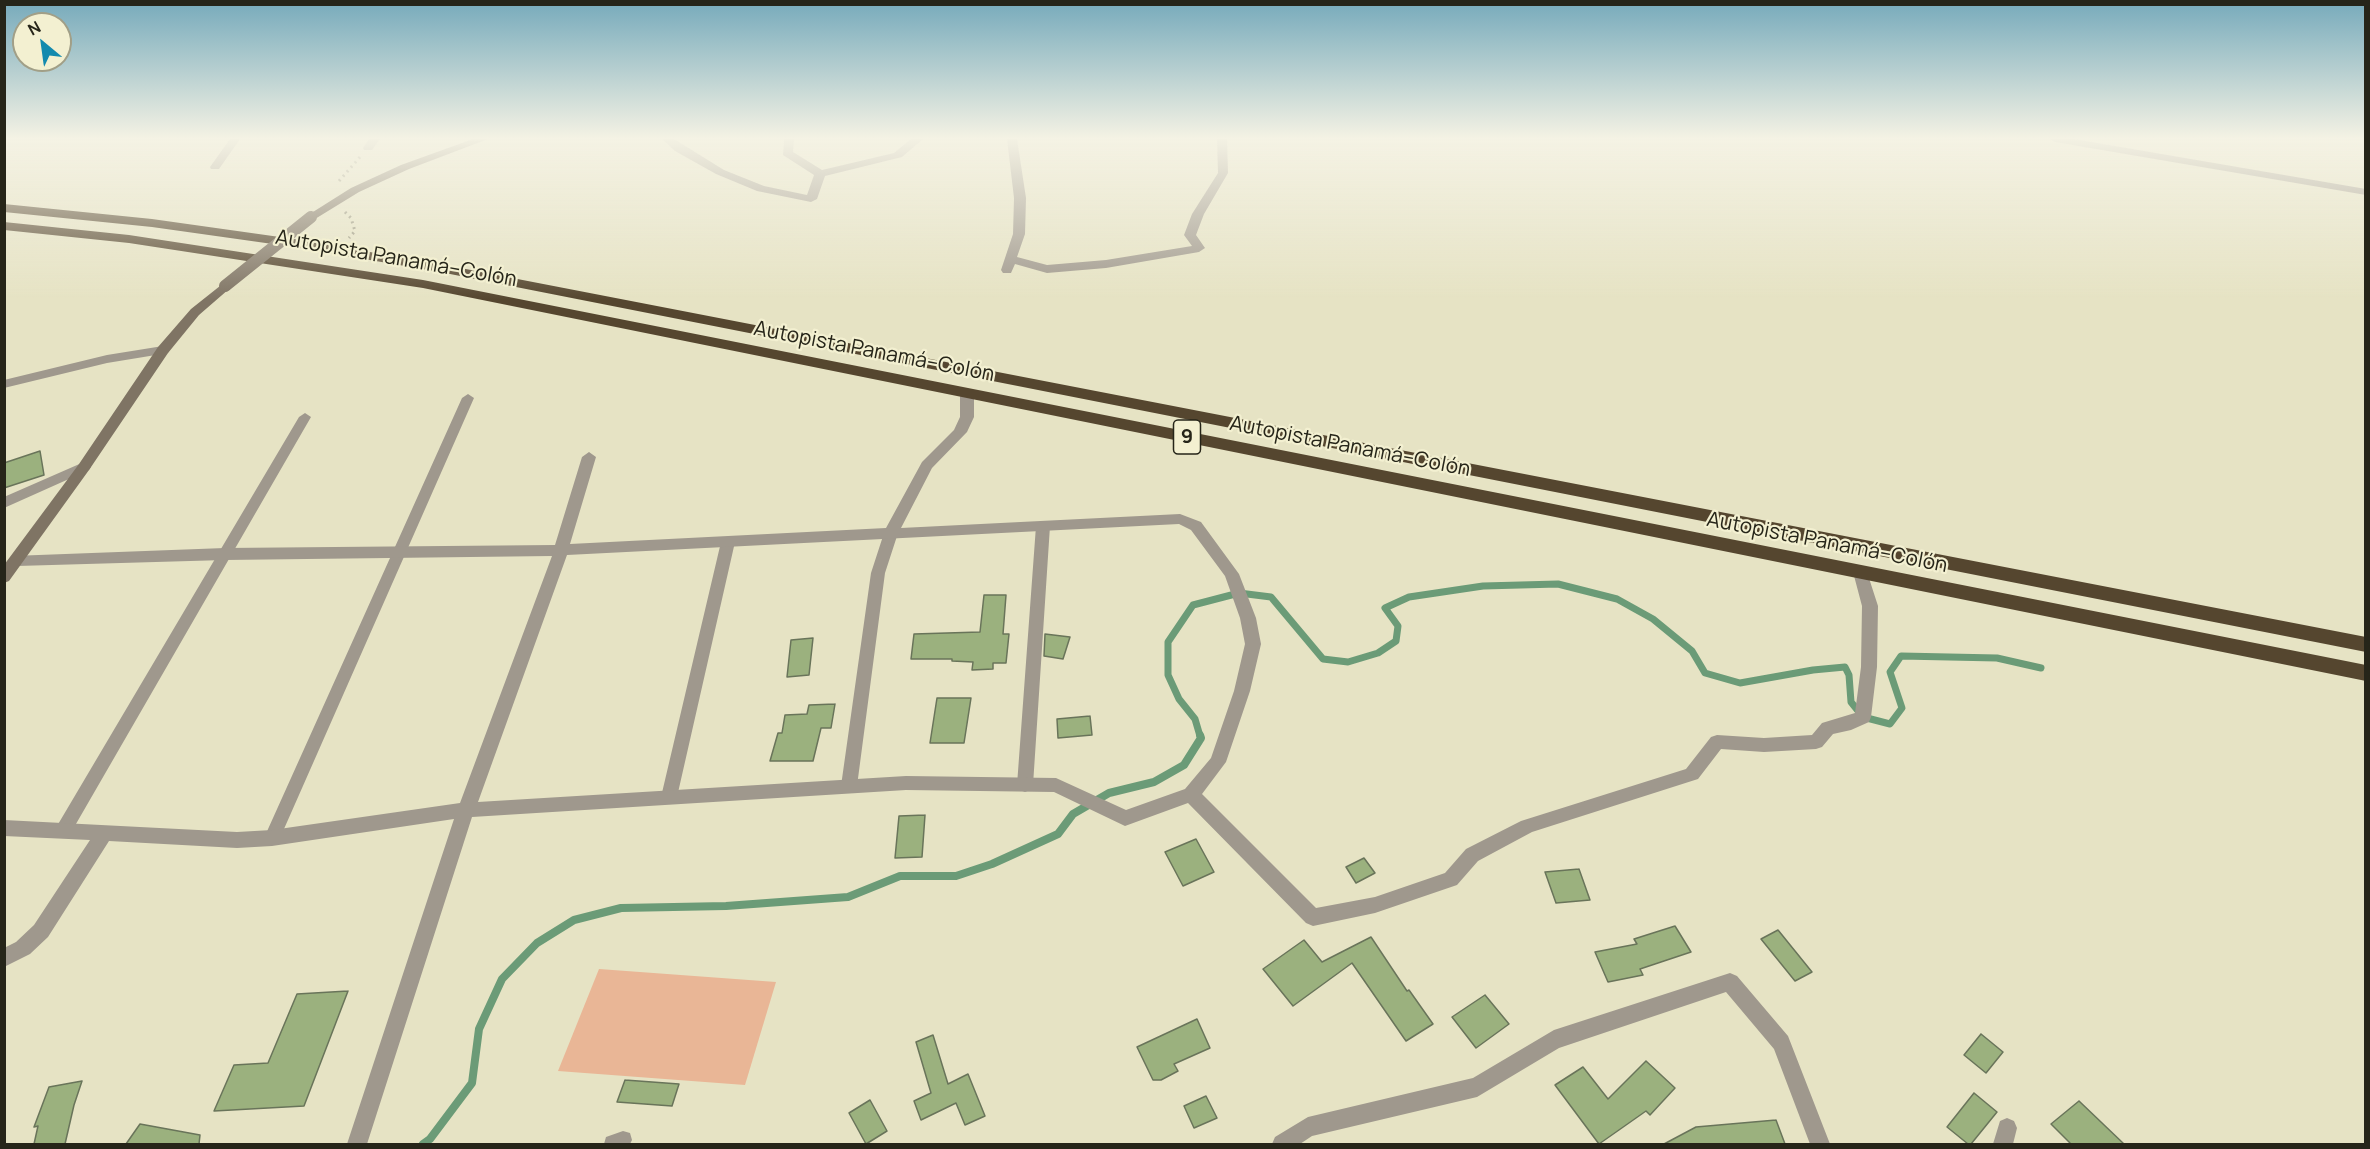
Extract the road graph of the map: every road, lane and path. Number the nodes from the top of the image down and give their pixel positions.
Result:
1 (351, 193) edge
2 (779, 193) edge
3 (813, 193) edge
4 (1019, 193) edge
5 (1211, 193) edge
6 (334, 203) junction
7 (4, 208) edge
8 (4, 226) edge
9 (334, 250) junction
10 (163, 350) junction
11 (4, 384) edge
12 (967, 393) junction
13 (468, 398) dead end
14 (305, 417) dead end
15 (589, 457) dead end
16 (84, 467) junction
17 (4, 503) edge
18 (1043, 526) junction
19 (891, 533) junction
20 (728, 542) junction
21 (561, 550) junction
22 (399, 553) junction
23 (225, 554) junction
24 (17, 560) junction
25 (1860, 572) junction
26 (4, 578) edge
27 (2366, 645) edge
28 (2366, 674) edge
29 (1025, 785) junction
30 (849, 786) junction
31 (1191, 794) junction
32 (669, 797) junction
33 (466, 810) junction
34 (4, 828) edge
35 (63, 831) junction
36 (105, 833) junction
37 (272, 838) junction
38 (4, 958) edge
39 (357, 1144) edge
40 (1282, 1144) edge
41 (1820, 1144) edge

1 - 6 street
2 - 3 street
4 - 5 street
6 - 9 path
6 - 10 street, bridge
7 - 9 highway, Autopista Panamá–Colón / 9
8 - 12 highway, Autopista Panamá–Colón / 9
9 - 27 highway, Autopista Panamá–Colón / 9
10 - 11 street
10 - 16 street
12 - 19 street
12 - 25 highway, Autopista Panamá–Colón / 9
13 - 22 lane
14 - 23 lane
15 - 21 street
16 - 17 street
16 - 24 street
18 - 19 street
18 - 29 lane
18 - 31 street
19 - 20 street
19 - 30 lane
20 - 21 street
20 - 32 lane
21 - 22 street
21 - 33 street
22 - 23 street
22 - 37 lane
23 - 24 street
23 - 35 lane
24 - 26 street
25 - 28 highway, Autopista Panamá–Colón / 9
25 - 31 street
29 - 30 street
29 - 31 street
30 - 32 street
32 - 33 street
33 - 37 street
33 - 39 street
34 - 35 street
35 - 36 street
36 - 37 street
36 - 38 street
40 - 41 street

